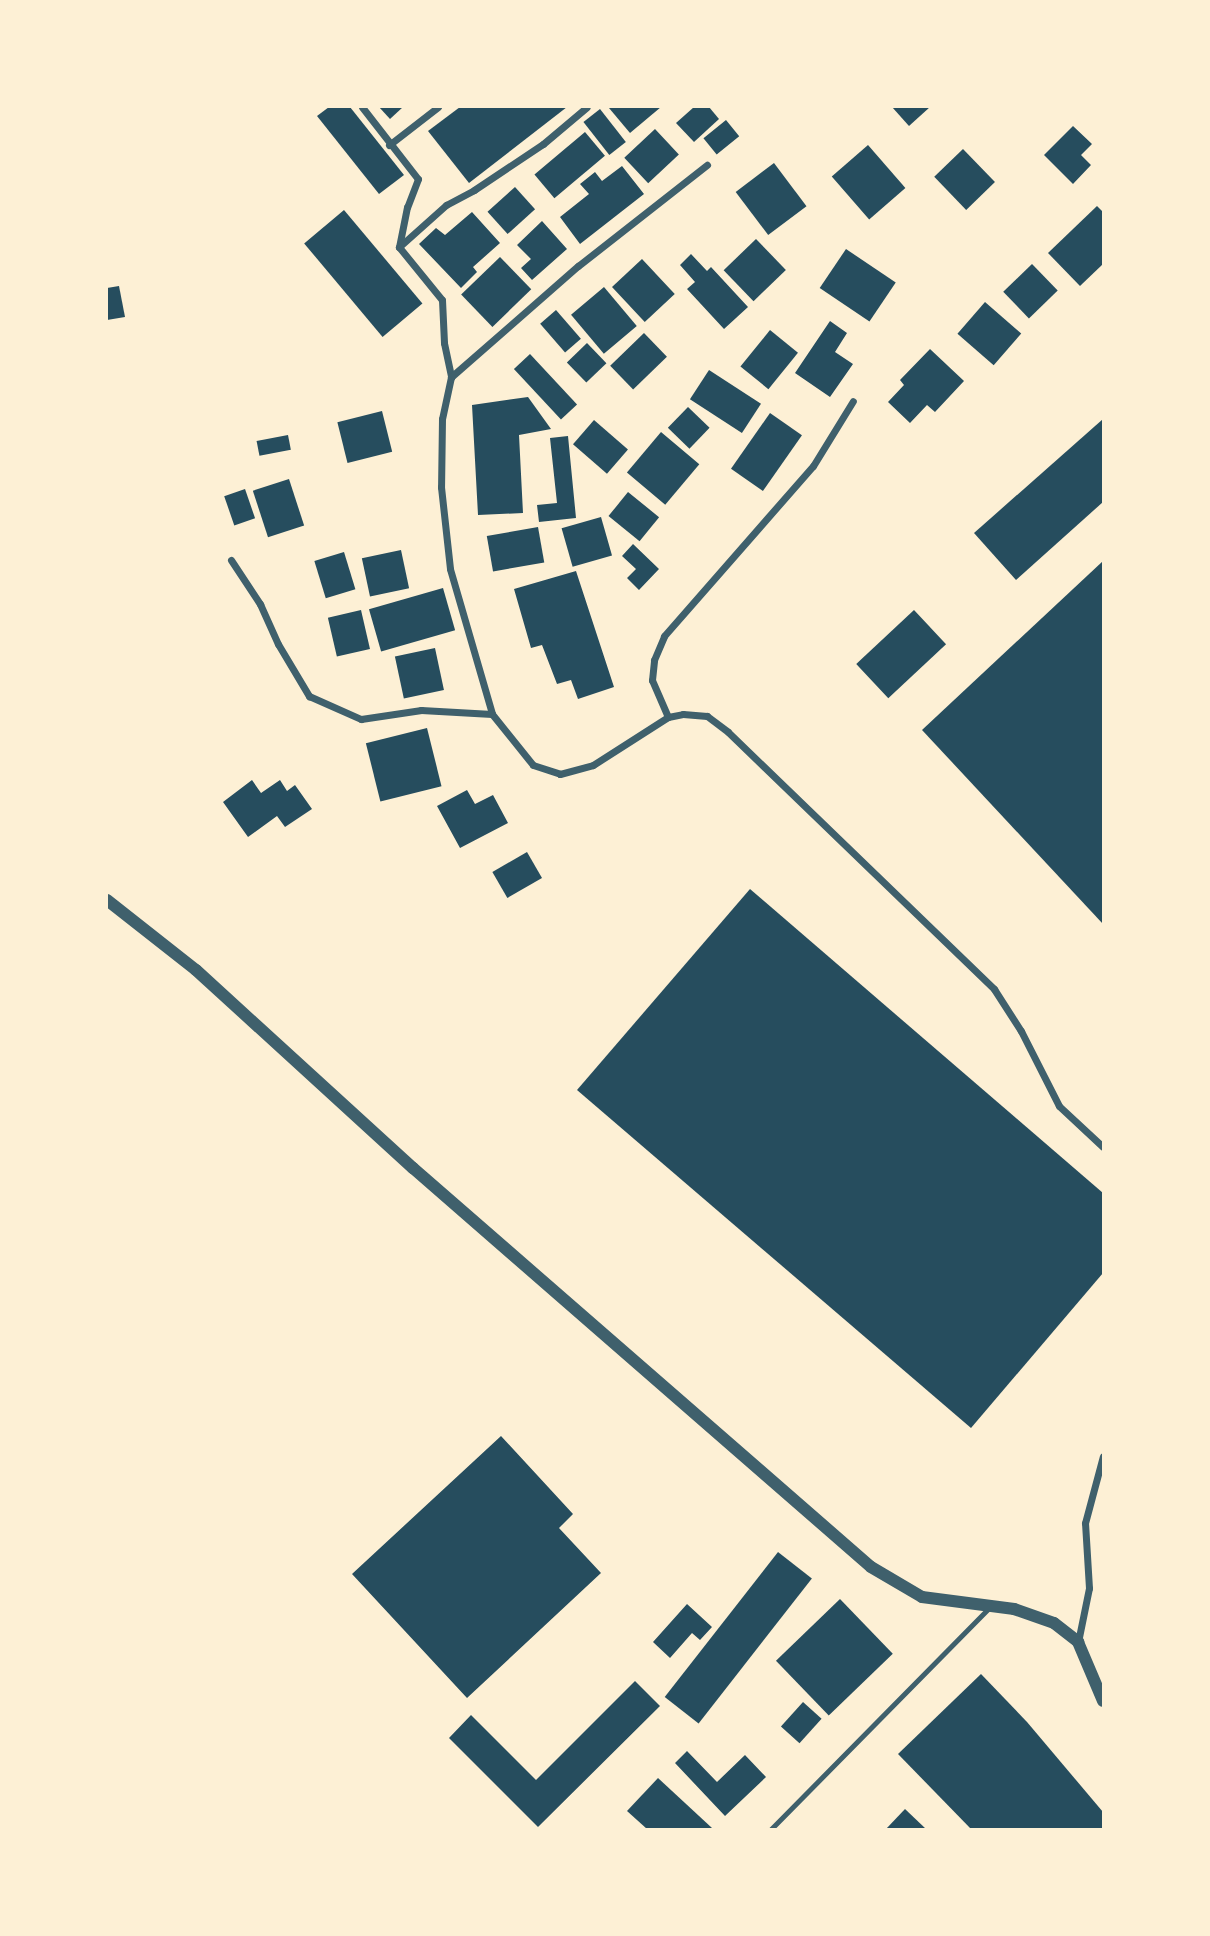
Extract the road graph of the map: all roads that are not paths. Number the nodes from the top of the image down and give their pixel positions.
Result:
1 (362, 107) edge
2 (438, 107) edge
3 (587, 107) edge
4 (389, 145) junction
5 (707, 165) dead end
6 (399, 247) junction
7 (451, 377) junction
8 (853, 401) dead end
9 (231, 560) dead end
10 (492, 714) junction
11 (668, 717) junction
12 (107, 900) edge
13 (1103, 1147) edge
14 (1103, 1456) edge
15 (992, 1605) junction
16 (1079, 1642) junction
17 (1103, 1701) edge
18 (771, 1829) edge

1 - 4 street
2 - 4 street
3 - 6 street
4 - 6 street
5 - 7 street
6 - 7 street
7 - 10 street
8 - 11 street
9 - 10 street
10 - 11 street
11 - 13 street
12 - 15 street
14 - 16 street
15 - 16 street
15 - 18 lane
16 - 17 street

